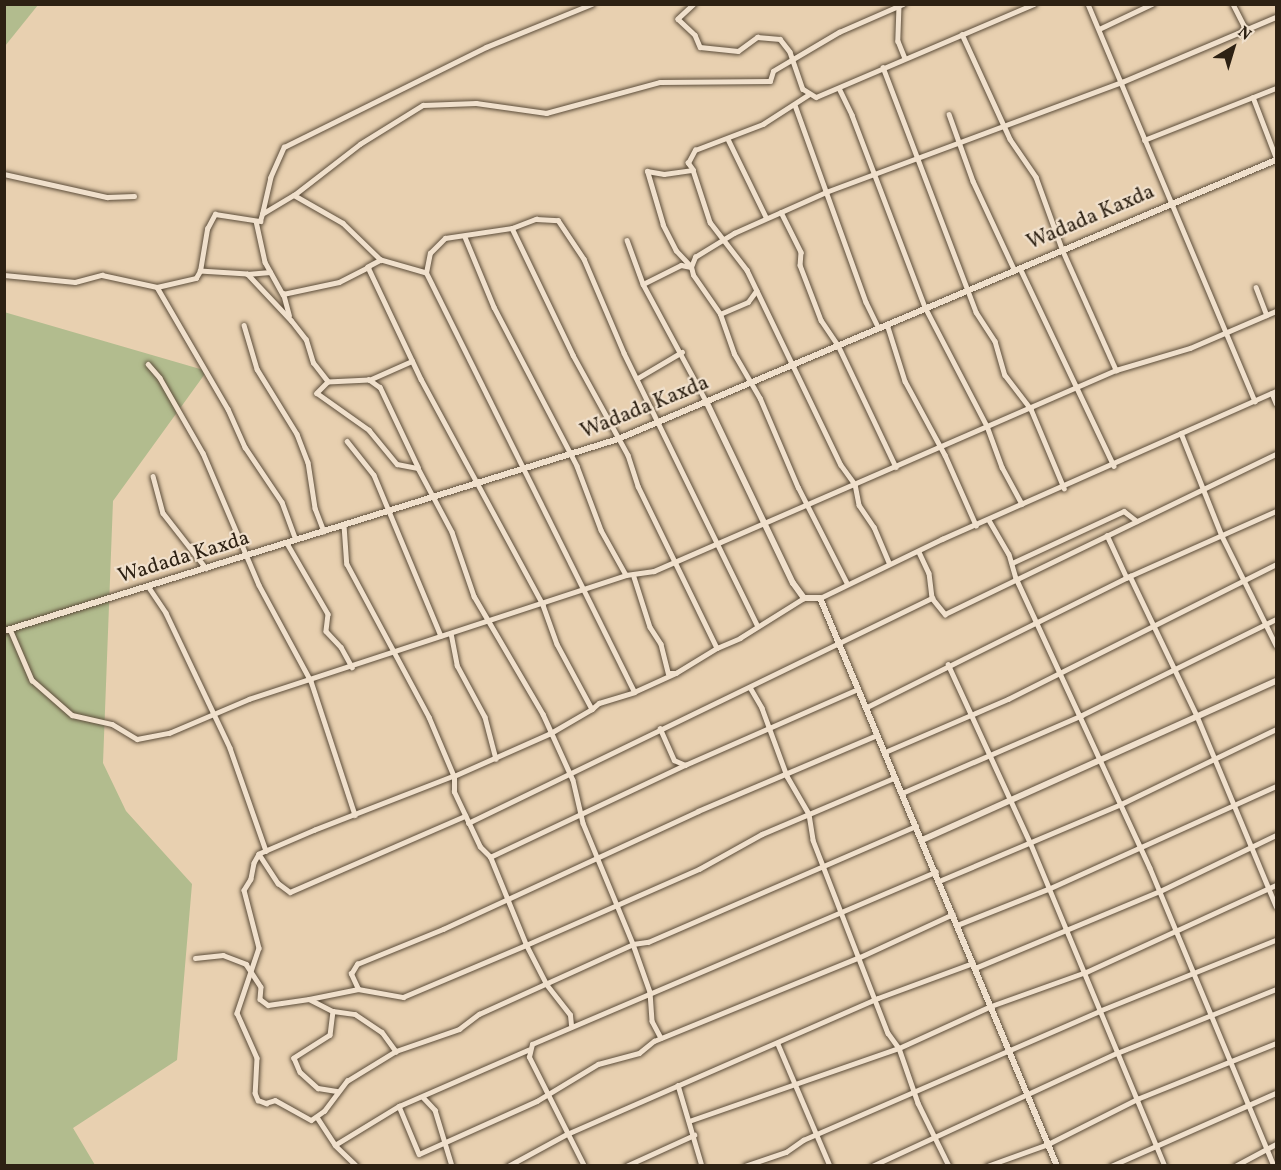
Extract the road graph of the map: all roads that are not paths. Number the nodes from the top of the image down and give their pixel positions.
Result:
1 (592, 4) edge
2 (694, 4) edge
3 (886, 4) edge
4 (1034, 4) edge
5 (1088, 4) edge
6 (1152, 4) edge
7 (1233, 4) edge
8 (901, 5) edge
9 (890, 10) junction
10 (1276, 17) edge
11 (1099, 29) junction
12 (1246, 29) junction
13 (962, 34) junction
14 (904, 58) junction
15 (791, 61) junction
16 (884, 67) junction
17 (1122, 82) junction
18 (839, 88) junction
19 (1276, 88) edge
20 (808, 95) junction
21 (1253, 97) junction
22 (795, 105) junction
23 (950, 114) dead end
24 (1002, 123) junction
25 (728, 139) junction
26 (1144, 140) junction
27 (958, 142) junction
28 (921, 158) junction
29 (1276, 158) edge
30 (693, 170) junction
31 (4, 174) edge
32 (875, 176) junction
33 (826, 192) junction
34 (294, 195) junction
35 (134, 196) dead end
36 (1169, 202) junction
37 (781, 212) junction
38 (262, 214) junction
39 (765, 217) junction
40 (256, 221) junction
41 (512, 228) junction
42 (465, 237) junction
43 (727, 239) junction
44 (627, 240) dead end
45 (1062, 249) junction
46 (381, 260) junction
47 (368, 267) junction
48 (691, 267) junction
49 (1017, 268) junction
50 (200, 272) junction
51 (270, 272) junction
52 (426, 273) junction
53 (247, 274) junction
54 (4, 275) edge
55 (643, 284) junction
56 (157, 287) junction
57 (1256, 287) dead end
58 (969, 288) junction
59 (756, 291) junction
60 (283, 294) junction
61 (925, 307) junction
62 (1276, 311) edge
63 (720, 314) junction
64 (1267, 315) junction
65 (291, 321) junction
66 (887, 324) junction
67 (244, 325) dead end
68 (878, 327) junction
69 (1227, 332) junction
70 (838, 345) junction
71 (682, 352) junction
72 (411, 361) junction
73 (148, 364) dead end
74 (793, 364) junction
75 (1116, 370) junction
76 (638, 378) junction
77 (369, 380) junction
78 (328, 382) junction
79 (750, 383) junction
80 (1076, 390) junction
81 (1274, 392) edge
82 (706, 401) junction
83 (1255, 401) junction
84 (1276, 403) edge
85 (1031, 410) junction
86 (657, 422) junction
87 (987, 426) junction
88 (1181, 433) junction
89 (618, 439) junction
90 (347, 441) dead end
91 (939, 448) junction
92 (570, 454) junction
93 (1276, 454) edge
94 (1114, 466) junction
95 (896, 467) junction
96 (418, 468) junction
97 (523, 469) junction
98 (153, 476) dead end
99 (478, 483) junction
100 (855, 484) junction
101 (1064, 488) junction
102 (1205, 488) junction
103 (431, 498) junction
104 (1022, 504) junction
105 (807, 505) junction
106 (1276, 511) edge
107 (387, 512) junction
108 (989, 520) junction
109 (1137, 521) junction
110 (762, 524) junction
111 (344, 525) junction
112 (976, 525) junction
113 (324, 531) junction
114 (1107, 535) junction
115 (1222, 536) junction
116 (296, 540) junction
117 (287, 543) junction
118 (719, 543) junction
119 (919, 552) junction
120 (248, 555) junction
121 (678, 562) junction
122 (1012, 563) junction
123 (889, 564) junction
124 (1276, 564) edge
125 (206, 568) junction
126 (626, 575) junction
127 (634, 577) junction
128 (1129, 577) junction
129 (1017, 578) junction
130 (1246, 578) junction
131 (847, 584) junction
132 (148, 586) junction
133 (584, 590) junction
134 (804, 598) junction
135 (820, 598) junction
136 (932, 598) junction
137 (543, 605) junction
138 (488, 619) junction
139 (1276, 619) edge
140 (1037, 622) junction
141 (1268, 623) junction
142 (758, 626) junction
143 (1155, 626) junction
144 (7, 630) edge
145 (452, 633) junction
146 (441, 636) junction
147 (839, 643) junction
148 (1276, 645) edge
149 (717, 648) junction
150 (397, 652) junction
151 (948, 664) junction
152 (352, 668) junction
153 (1060, 670) junction
154 (1176, 671) junction
155 (676, 673) junction
156 (311, 681) junction
157 (1276, 681) edge
158 (750, 687) junction
159 (858, 689) junction
160 (634, 692) junction
161 (865, 708) junction
162 (592, 709) junction
163 (972, 714) junction
164 (215, 715) junction
165 (1082, 715) junction
166 (1197, 716) junction
167 (770, 727) junction
168 (660, 728) junction
169 (1276, 729) edge
170 (552, 732) junction
171 (877, 735) junction
172 (885, 752) junction
173 (992, 756) junction
174 (1214, 758) junction
175 (496, 759) junction
176 (1102, 759) junction
177 (685, 765) junction
178 (569, 773) junction
179 (454, 776) junction
180 (787, 776) junction
181 (894, 778) junction
182 (1276, 786) edge
183 (902, 793) junction
184 (1012, 799) junction
185 (1121, 804) junction
186 (1235, 805) junction
187 (809, 814) junction
188 (355, 815) junction
189 (465, 816) junction
190 (581, 816) junction
191 (468, 823) junction
192 (916, 826) junction
193 (1276, 835) edge
194 (922, 840) junction
195 (1030, 842) junction
196 (1252, 845) junction
197 (1141, 847) junction
198 (266, 851) junction
199 (260, 854) junction
200 (490, 857) junction
201 (598, 860) junction
202 (823, 864) junction
203 (936, 872) junction
204 (939, 881) junction
205 (1276, 885) edge
206 (1269, 888) junction
207 (1048, 889) junction
208 (1160, 891) junction
209 (506, 899) junction
210 (617, 904) junction
211 (1276, 906) edge
212 (839, 911) junction
213 (953, 914) junction
214 (957, 925) junction
215 (1066, 929) junction
216 (1177, 930) junction
217 (1276, 940) edge
218 (633, 944) junction
219 (526, 945) junction
220 (860, 957) junction
221 (195, 958) dead end
222 (974, 966) junction
223 (1086, 972) junction
224 (253, 974) junction
225 (1195, 974) junction
226 (546, 984) junction
227 (358, 989) junction
228 (1276, 989) edge
229 (650, 992) junction
230 (878, 998) junction
231 (309, 999) junction
232 (991, 1006) junction
233 (333, 1011) junction
234 (1099, 1011) junction
235 (1213, 1014) junction
236 (571, 1025) junction
237 (661, 1038) junction
238 (1276, 1043) edge
239 (778, 1044) junction
240 (898, 1048) junction
241 (396, 1050) junction
242 (528, 1050) junction
243 (1009, 1050) junction
244 (1117, 1053) junction
245 (1232, 1064) junction
246 (794, 1085) junction
247 (678, 1086) junction
248 (338, 1091) junction
249 (913, 1091) junction
250 (547, 1092) junction
251 (1027, 1093) junction
252 (1276, 1094) edge
253 (423, 1097) junction
254 (1137, 1099) junction
255 (1251, 1104) junction
256 (399, 1106) junction
257 (317, 1117) junction
258 (689, 1121) junction
259 (567, 1134) junction
260 (694, 1135) junction
261 (814, 1135) junction
262 (936, 1135) junction
263 (446, 1142) junction
264 (1048, 1144) junction
265 (1276, 1144) edge
266 (335, 1145) junction
267 (1158, 1145) junction
268 (1268, 1147) junction
269 (357, 1166) edge
270 (452, 1166) edge
271 (508, 1166) edge
272 (584, 1166) edge
273 (626, 1166) edge
274 (702, 1166) edge
275 (745, 1166) edge
276 (830, 1166) edge
277 (872, 1166) edge
278 (950, 1166) edge
279 (987, 1166) edge
280 (1057, 1166) edge
281 (1111, 1166) edge
282 (1165, 1166) edge
283 (1235, 1166) edge
284 (1274, 1166) edge

1 - 38 street
2 - 15 street
3 - 9 street
4 - 13 street
5 - 11 street
6 - 11 street
7 - 12 street
8 - 9 street
8 - 14 street
9 - 15 street
10 - 12 street
11 - 17 street
12 - 17 street
13 - 14 street
13 - 24 street
14 - 16 street
15 - 20 street
15 - 34 street
16 - 18 street
16 - 28 street
17 - 24 street
17 - 26 street
18 - 20 street
18 - 32 street
19 - 21 street
20 - 22 street
21 - 26 street
21 - 29 street
22 - 25 street
22 - 33 street
23 - 27 street
24 - 27 street
24 - 45 street
25 - 30 street
25 - 39 street
26 - 36 street
27 - 28 street
27 - 49 street
28 - 32 street
28 - 58 street
29 - 36 street, Wadada Kaxda
30 - 43 street
30 - 48 street
31 - 35 street
32 - 33 street
32 - 61 street
33 - 37 street
33 - 68 street
34 - 38 street
34 - 46 street
36 - 45 street, Wadada Kaxda
36 - 69 street
37 - 39 street
37 - 70 street
38 - 40 street
39 - 43 street
40 - 50 street
40 - 51 street
41 - 42 street
41 - 76 street
41 - 89 street
42 - 52 street
42 - 92 street
43 - 48 street
43 - 59 street
44 - 55 street
45 - 49 street, Wadada Kaxda
45 - 75 street
46 - 47 street
46 - 52 street
47 - 60 street
47 - 72 street
48 - 55 street
48 - 63 street
49 - 58 street, Wadada Kaxda
49 - 80 street
50 - 53 street
50 - 56 street
51 - 53 street
51 - 60 street
52 - 97 street
53 - 65 street
54 - 56 street
55 - 71 street
56 - 116 street
57 - 64 street
58 - 61 street, Wadada Kaxda
58 - 85 street
59 - 63 street
59 - 74 street
60 - 65 street
61 - 66 street, Wadada Kaxda
61 - 87 street
62 - 64 street
63 - 79 street
64 - 69 street
65 - 78 street
66 - 68 street, Wadada Kaxda
66 - 91 street
67 - 113 street
68 - 70 street, Wadada Kaxda
69 - 75 street
69 - 83 street
70 - 74 street, Wadada Kaxda
70 - 95 street
71 - 76 street
71 - 82 street
72 - 77 street
72 - 99 street
73 - 120 street
74 - 79 street, Wadada Kaxda
74 - 100 street
75 - 80 street
76 - 86 street
77 - 78 street
77 - 96 street
78 - 96 street
79 - 82 street, Wadada Kaxda
79 - 105 street
80 - 85 street
80 - 94 street
81 - 83 street
81 - 84 street
82 - 86 street, Wadada Kaxda
82 - 110 street
83 - 88 street
85 - 87 street
85 - 101 street
86 - 89 street, Wadada Kaxda
86 - 118 street
87 - 91 street
87 - 104 street
88 - 94 street
88 - 102 street
89 - 92 street, Wadada Kaxda
89 - 121 street
90 - 107 street
91 - 95 street
91 - 112 street
92 - 97 street, Wadada Kaxda
92 - 126 street
93 - 102 street
94 - 101 street
95 - 100 street
96 - 103 street
97 - 99 street, Wadada Kaxda
97 - 133 street
98 - 125 street
99 - 103 street, Wadada Kaxda
99 - 137 street
100 - 105 street
100 - 123 street
101 - 104 street
102 - 109 street
102 - 115 street
103 - 107 street, Wadada Kaxda
103 - 138 street
104 - 108 street
105 - 110 street
105 - 131 street
106 - 115 street
107 - 111 street, Wadada Kaxda
107 - 146 street
108 - 112 street
108 - 122 street
109 - 114 street
109 - 122 street
110 - 118 street
110 - 134 street
111 - 113 street, Wadada Kaxda
111 - 150 street
112 - 119 street
113 - 116 street, Wadada Kaxda
114 - 128 street
114 - 129 street
115 - 128 street
115 - 130 street
116 - 117 street, Wadada Kaxda
117 - 120 street, Wadada Kaxda
117 - 152 street
118 - 121 street
118 - 142 street
119 - 123 street
119 - 136 street
120 - 125 street, Wadada Kaxda
120 - 156 street
121 - 127 street
121 - 149 street
122 - 129 street
123 - 131 street
124 - 130 street
125 - 132 street, Wadada Kaxda
126 - 127 street
126 - 133 street
127 - 155 street
128 - 140 street
128 - 143 street
129 - 136 street
129 - 140 street
130 - 141 street
130 - 143 street
131 - 135 street
132 - 144 street, Wadada Kaxda
132 - 164 street
133 - 137 street
133 - 160 street
134 - 135 street
134 - 142 street
135 - 147 street
136 - 147 street
137 - 138 street
137 - 162 street
138 - 145 street
138 - 170 street
139 - 141 street
140 - 151 street
140 - 153 street
141 - 148 street
141 - 154 street
142 - 149 street
143 - 153 street
143 - 154 street
144 - 164 street
145 - 146 street
145 - 175 street
146 - 150 street
147 - 158 street
147 - 159 street
149 - 155 street
150 - 152 street
150 - 179 street
151 - 161 street
151 - 163 street
152 - 156 street
153 - 163 street
153 - 165 street
154 - 165 street
154 - 166 street
155 - 160 street
156 - 164 street
156 - 188 street
157 - 166 street
158 - 167 street
158 - 168 street
159 - 161 street
159 - 167 street
160 - 162 street
161 - 171 street
162 - 170 street
163 - 172 street
163 - 173 street
164 - 198 street
165 - 173 street
165 - 176 street
166 - 174 street
166 - 176 street
167 - 177 street
167 - 180 street
168 - 177 street
168 - 178 street
169 - 174 street
170 - 175 street
170 - 178 street
171 - 172 street
171 - 180 street
172 - 181 street
173 - 183 street
173 - 184 street
174 - 185 street
174 - 186 street
175 - 179 street
176 - 184 street
176 - 185 street
177 - 190 street
178 - 190 street
178 - 191 street
179 - 188 street
179 - 189 street
180 - 187 street
180 - 201 street
181 - 183 street
181 - 187 street
182 - 186 street
183 - 192 street
184 - 194 street
184 - 195 street
185 - 195 street
185 - 197 street
186 - 196 street
186 - 197 street
187 - 202 street
187 - 210 street
188 - 198 street
189 - 191 street
189 - 199 street
190 - 200 street
190 - 201 street
191 - 200 street
192 - 194 street
192 - 202 street
193 - 196 street
194 - 203 street
195 - 204 street
195 - 207 street
196 - 206 street
196 - 208 street
197 - 207 street
197 - 208 street
198 - 199 street
199 - 224 street
200 - 209 street
201 - 209 street
201 - 210 street
202 - 212 street
202 - 218 street
203 - 204 street
203 - 212 street
204 - 213 street
205 - 206 street
206 - 211 street
206 - 216 street
207 - 214 street
207 - 215 street
208 - 215 street
208 - 216 street
209 - 219 street
209 - 227 street
210 - 218 street
210 - 219 street
212 - 220 street
212 - 229 street
213 - 214 street
213 - 220 street
214 - 222 street
215 - 222 street
215 - 223 street
216 - 223 street
216 - 225 street
217 - 225 street
218 - 226 street
218 - 229 street
219 - 226 street
219 - 227 street
220 - 230 street
220 - 237 street
221 - 224 street
222 - 230 street
222 - 232 street
223 - 232 street
223 - 234 street
224 - 231 street
224 - 257 street
225 - 234 street
225 - 235 street
226 - 236 street
226 - 241 street
227 - 231 street
228 - 235 street
229 - 236 street
229 - 237 street
230 - 239 street
230 - 240 street
231 - 233 street
232 - 240 street
232 - 243 street
233 - 241 street
233 - 248 street
234 - 243 street
234 - 244 street
235 - 244 street
235 - 245 street
236 - 242 street
237 - 250 street
238 - 245 street
239 - 246 street
239 - 247 street
240 - 246 street
240 - 249 street
241 - 248 street
242 - 250 street
242 - 253 street
243 - 249 street
243 - 251 street
244 - 251 street
244 - 254 street
245 - 254 street
245 - 255 street
246 - 258 street
246 - 261 street
247 - 258 street
247 - 259 street
248 - 257 street
249 - 261 street
249 - 262 street
250 - 259 street
250 - 263 street
251 - 262 street
251 - 264 street
252 - 255 street
253 - 256 street
253 - 263 street
254 - 264 street
254 - 267 street
255 - 267 street
255 - 268 street
256 - 263 street
256 - 266 street
257 - 266 street
258 - 260 street
259 - 271 street
259 - 272 street
260 - 273 street
260 - 274 street
261 - 275 street
261 - 276 street
262 - 277 street
262 - 278 street
263 - 270 street
264 - 279 street
264 - 280 street
265 - 268 street
266 - 269 street
267 - 281 street
267 - 282 street
268 - 283 street
268 - 284 street

